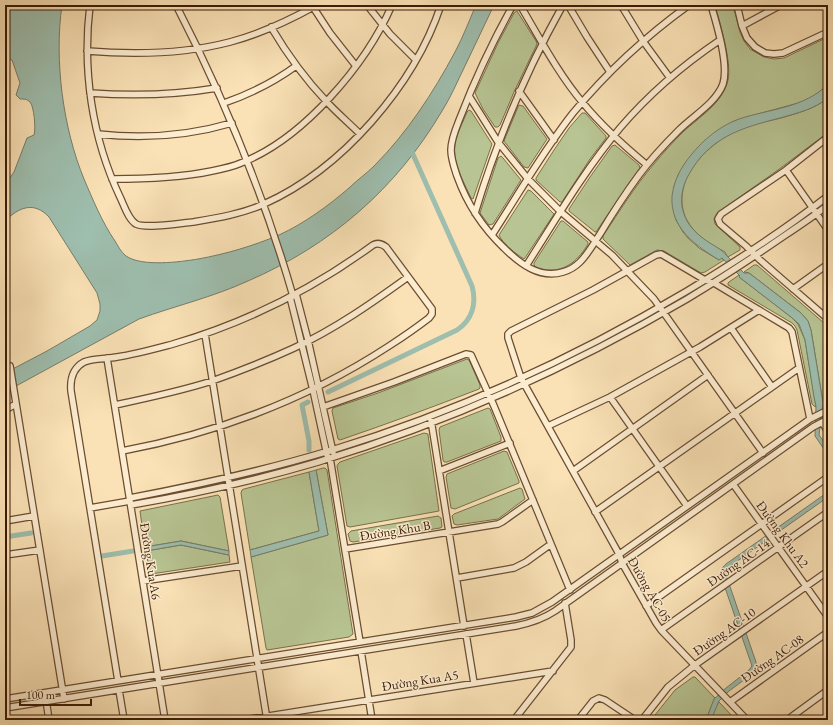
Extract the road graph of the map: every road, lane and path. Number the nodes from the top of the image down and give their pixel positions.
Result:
1 (90, 5) edge
2 (176, 5) edge
3 (367, 5) edge
4 (392, 5) edge
5 (441, 5) edge
6 (513, 5) edge
7 (520, 5) edge
8 (563, 5) edge
9 (568, 5) edge
10 (621, 5) edge
11 (689, 5) edge
12 (711, 5) edge
13 (737, 5) edge
14 (781, 5) edge
15 (315, 6) edge
16 (382, 25) junction
17 (742, 26) junction
18 (271, 27) junction
19 (828, 32) edge
20 (720, 40) junction
21 (643, 41) junction
22 (542, 43) junction
23 (198, 48) junction
24 (87, 51) junction
25 (416, 60) junction
26 (296, 66) junction
27 (356, 66) junction
28 (610, 72) junction
29 (670, 78) junction
30 (217, 88) junction
31 (519, 91) junction
32 (90, 93) junction
33 (469, 96) junction
34 (326, 101) junction
35 (224, 103) junction
36 (582, 103) junction
37 (232, 123) junction
38 (98, 134) junction
39 (360, 134) junction
40 (614, 136) junction
41 (828, 137) edge
42 (554, 140) junction
43 (498, 142) junction
44 (247, 161) junction
45 (647, 165) junction
46 (786, 170) junction
47 (112, 178) junction
48 (528, 179) junction
49 (828, 196) edge
50 (264, 204) junction
51 (828, 205) edge
52 (813, 208) junction
53 (561, 212) junction
54 (475, 213) junction
55 (817, 214) junction
56 (828, 230) edge
57 (492, 235) junction
58 (595, 240) junction
59 (750, 251) junction
60 (755, 256) junction
61 (828, 264) edge
62 (526, 266) junction
63 (628, 271) junction
64 (408, 277) junction
65 (705, 280) junction
66 (714, 283) junction
67 (793, 289) junction
68 (293, 296) junction
69 (660, 307) junction
70 (759, 310) junction
71 (664, 312) junction
72 (828, 319) edge
73 (732, 328) junction
74 (205, 334) junction
75 (308, 340) junction
76 (302, 344) junction
77 (691, 352) junction
78 (107, 358) junction
79 (10, 366) dead end
80 (799, 368) junction
81 (708, 375) junction
82 (521, 378) junction
83 (212, 381) junction
84 (524, 384) junction
85 (772, 387) junction
86 (316, 388) junction
87 (488, 392) junction
88 (610, 397) junction
89 (490, 398) junction
90 (16, 404) junction
91 (115, 405) junction
92 (323, 407) junction
93 (5, 410) edge
94 (826, 411) edge
95 (735, 413) junction
96 (430, 416) junction
97 (812, 417) junction
98 (828, 419) edge
99 (432, 422) junction
100 (822, 422) junction
101 (548, 426) junction
102 (219, 427) junction
103 (632, 429) junction
104 (828, 432) edge
105 (510, 443) junction
106 (332, 450) junction
107 (122, 451) junction
108 (326, 452) junction
109 (763, 453) junction
110 (330, 458) junction
111 (659, 467) junction
112 (439, 471) junction
113 (573, 471) junction
114 (828, 477) edge
115 (227, 478) junction
116 (733, 484) junction
117 (228, 485) junction
118 (533, 500) junction
119 (130, 502) junction
120 (687, 506) junction
121 (90, 508) junction
122 (595, 512) junction
123 (828, 512) edge
124 (34, 516) junction
125 (5, 521) edge
126 (762, 524) junction
127 (449, 532) junction
128 (551, 544) junction
129 (778, 547) junction
130 (345, 549) junction
131 (40, 550) junction
132 (619, 554) junction
133 (5, 555) edge
134 (622, 563) junction
135 (242, 566) junction
136 (828, 571) edge
137 (457, 578) junction
138 (143, 581) junction
139 (806, 586) junction
140 (570, 590) junction
141 (565, 603) junction
142 (646, 606) junction
143 (828, 617) edge
144 (464, 626) junction
145 (661, 630) junction
146 (828, 632) edge
147 (466, 634) junction
148 (360, 642) junction
149 (361, 651) junction
150 (257, 659) junction
151 (695, 665) junction
152 (258, 668) junction
153 (553, 671) junction
154 (158, 675) junction
155 (118, 681) junction
156 (474, 683) junction
157 (160, 684) junction
158 (62, 690) junction
159 (120, 690) junction
160 (828, 690) edge
161 (45, 693) junction
162 (5, 699) edge
163 (64, 699) junction
164 (369, 700) junction
165 (728, 700) junction
166 (46, 701) junction
167 (5, 708) edge
168 (266, 718) edge
169 (49, 720) edge
170 (124, 720) edge
171 (166, 720) edge
172 (244, 720) edge
173 (372, 720) edge
174 (514, 720) edge
175 (578, 720) edge
176 (635, 720) edge
177 (642, 720) edge
178 (747, 720) edge
179 (786, 720) edge

1 - 24 street
2 - 23 street
3 - 16 street
4 - 16 street
5 - 25 street
6 - 33 street
7 - 22 street
8 - 22 street
9 - 28 street
10 - 21 street
11 - 21 street
12 - 20 street
13 - 17 street
14 - 17 street
15 - 18 street
15 - 27 street
16 - 25 street
16 - 27 street
17 - 19 street
18 - 23 street
18 - 26 street
20 - 29 street
20 - 45 street
21 - 28 street
21 - 29 street
22 - 31 street
22 - 36 street
23 - 24 street
23 - 30 street
24 - 32 street
25 - 39 street
26 - 34 street
26 - 35 street
27 - 34 street
28 - 36 street
29 - 40 street
30 - 32 street
30 - 35 street
31 - 42 street
31 - 43 street
32 - 38 street
33 - 43 street
33 - 54 street
34 - 39 street
34 - 44 street
35 - 37 street
36 - 40 street
36 - 42 street
37 - 38 street
37 - 44 street
38 - 47 street
39 - 50 street
40 - 45 street
40 - 53 street
41 - 46 street
42 - 48 street
43 - 48 street
43 - 54 street
44 - 47 street
44 - 50 street
45 - 58 street
46 - 52 street
46 - 59 street
47 - 50 street
48 - 53 street
48 - 57 street
49 - 52 street
50 - 68 street
51 - 55 street
52 - 55 street
52 - 59 street
53 - 58 street
53 - 62 street
54 - 57 street
55 - 56 street
55 - 60 street
57 - 62 street
58 - 62 street
58 - 63 street
59 - 60 street
59 - 65 street
60 - 66 street
60 - 67 street
61 - 67 street
63 - 65 street
63 - 69 street
63 - 82 street, Đường AC-05
64 - 68 street
64 - 75 street
64 - 86 street
65 - 66 street
65 - 69 street
66 - 70 street
66 - 71 street
67 - 72 street
68 - 74 street
68 - 75 street
68 - 76 street
69 - 71 street
69 - 82 street
70 - 73 street
70 - 80 street
71 - 77 street
71 - 84 street
73 - 77 street
73 - 85 street
74 - 78 street
74 - 83 street
75 - 76 street
75 - 86 street
76 - 83 street
76 - 86 street
77 - 81 street
77 - 88 street
78 - 91 street, Đường Kua A6
78 - 121 street
79 - 90 street
80 - 85 street
80 - 97 street
81 - 95 street
81 - 103 street
82 - 84 street, Đường AC-05
82 - 87 street
83 - 91 street
83 - 102 street
84 - 89 street
84 - 101 street, Đường AC-05
85 - 95 street
86 - 92 street
86 - 102 street
86 - 108 street
87 - 89 street
87 - 92 street
87 - 96 street
88 - 101 street
88 - 103 street
89 - 99 street
89 - 105 street
90 - 93 street
90 - 124 street
91 - 107 street, Đường Kua A6
92 - 106 street
94 - 97 street
95 - 109 street
95 - 111 street
96 - 99 street, Đường Khu B
96 - 106 street
97 - 109 street
98 - 100 street
99 - 110 street
99 - 112 street, Đường Khu B
100 - 104 street
100 - 116 street
101 - 113 street, Đường AC-05
102 - 107 street
102 - 115 street
103 - 111 street
103 - 113 street
105 - 112 street
105 - 118 street
106 - 108 street
106 - 110 street
107 - 119 street, Đường Kua A6
108 - 110 street
108 - 115 street
109 - 120 street
110 - 117 street
110 - 130 street
111 - 120 street
111 - 122 street
112 - 127 street, Đường Khu B
113 - 122 street, Đường AC-05
114 - 126 street
115 - 117 street
115 - 119 street
116 - 126 street, Đường Khu A2
116 - 134 street
117 - 119 street
117 - 135 street
118 - 127 street, Đường Khu B
118 - 128 street
119 - 121 street
119 - 138 street, Đường Kua A6
120 - 132 street
121 - 155 street
122 - 132 street, Đường AC-05
123 - 129 street, Đường AC-14
124 - 125 street
124 - 131 street
126 - 129 street, Đường Khu A2
126 - 142 street
127 - 130 street, Đường Khu B
127 - 137 street, Đường Khu B
128 - 137 street
128 - 140 street
129 - 139 street, Đường Khu A2
129 - 145 street, Đường AC-14
130 - 148 street
131 - 133 street
131 - 158 street
132 - 134 street, Đường AC-05
132 - 140 street
134 - 141 street
134 - 142 street, Đường AC-05
135 - 138 street
135 - 150 street
136 - 139 street, Đường AC-10
137 - 144 street, Đường Khu B
138 - 154 street, Đường Kua A6
139 - 143 street, Đường Khu A2
139 - 151 street, Đường AC-10
140 - 144 street
141 - 147 street
141 - 153 street
142 - 145 street, Đường AC-05
144 - 148 street
145 - 151 street, Đường AC-05
146 - 165 street, Đường AC-08
147 - 149 street
147 - 156 street, Đường Kua A5
148 - 150 street
149 - 152 street
149 - 164 street
150 - 152 street
150 - 154 street
151 - 165 street, Đường AC-05
151 - 177 street, Đường AC-10
152 - 157 street
152 - 168 street
153 - 156 street, Đường Kua A5
153 - 174 street
154 - 155 street
154 - 157 street, Đường Kua A6
155 - 158 street
156 - 164 street, Đường Kua A5
157 - 159 street
157 - 171 street, Đường Kua A6
158 - 161 street
158 - 163 street
159 - 163 street
159 - 170 street
160 - 179 street
161 - 162 street
161 - 166 street
163 - 166 street
164 - 168 street
164 - 173 street
165 - 178 street, Đường AC-05
166 - 167 street
166 - 169 street
168 - 172 street
175 - 176 street

